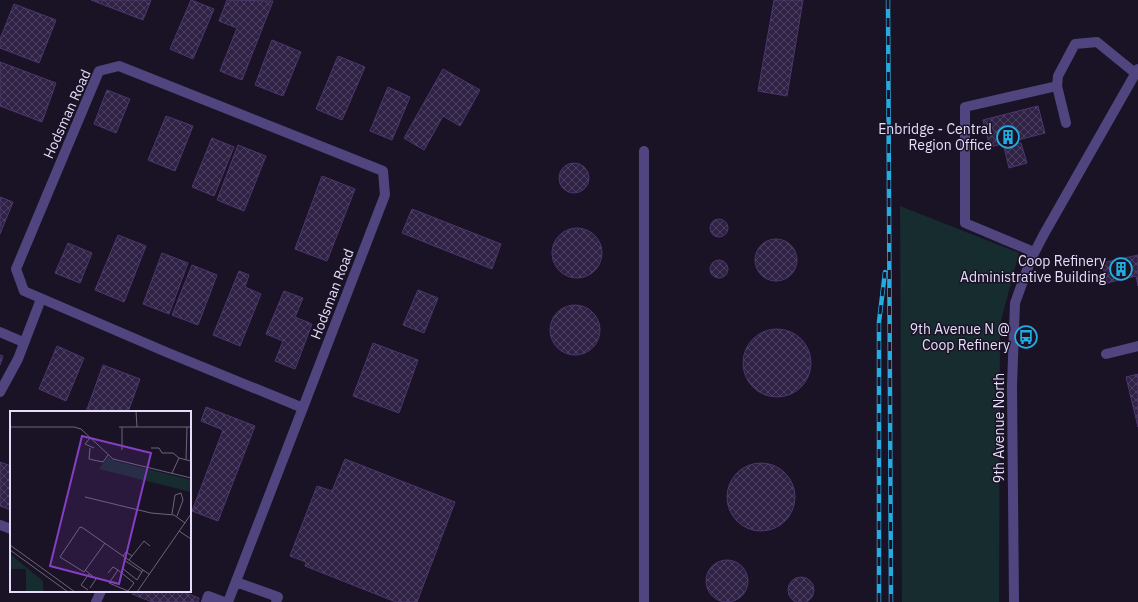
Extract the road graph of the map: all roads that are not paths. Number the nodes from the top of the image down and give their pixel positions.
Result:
1 (1137, 71) edge
2 (1057, 86) junction
3 (1066, 124) dead end
4 (644, 150) dead end
5 (1034, 252) junction
6 (41, 298) junction
7 (0, 332) edge
8 (24, 342) junction
9 (1138, 346) edge
10 (1106, 354) dead end
11 (0, 392) edge
12 (303, 408) junction
13 (0, 525) edge
14 (10, 529) edge
15 (236, 582) junction
16 (100, 592) edge
17 (96, 602) edge
18 (206, 602) edge
19 (224, 602) edge
20 (228, 602) edge
21 (276, 602) edge
22 (644, 602) edge
23 (1014, 602) edge

1 - 2 street
1 - 5 street, 9th Avenue North
2 - 3 street
2 - 5 street
4 - 22 street
5 - 23 street, 9th Avenue North
6 - 8 street
6 - 12 street, Hodsman Road
6 - 12 street, Hodsman Road
7 - 8 street
8 - 11 street
9 - 10 street
12 - 15 street, Hodsman Road
13 - 14 street
15 - 20 street, Hodsman Road
15 - 21 street
16 - 17 street
18 - 19 street

